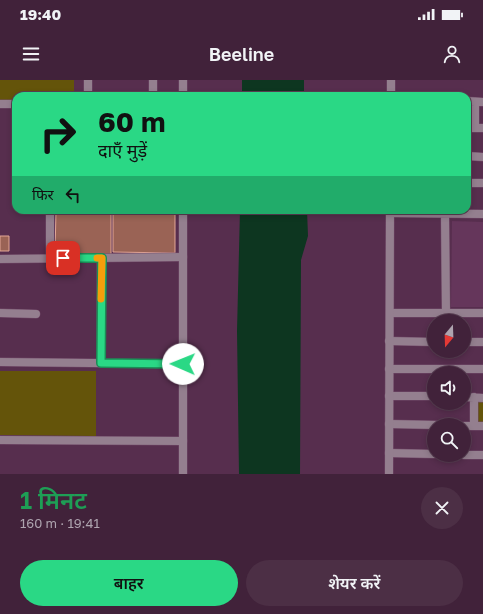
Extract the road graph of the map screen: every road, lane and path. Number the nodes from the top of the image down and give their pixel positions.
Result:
1 (88, 80) edge
2 (153, 80) edge
3 (183, 80) edge
4 (391, 80) edge
5 (88, 92) edge
6 (153, 92) edge
7 (183, 92) edge
8 (391, 92) edge
9 (475, 102) edge
10 (0, 104) edge
11 (12, 104) edge
12 (475, 128) edge
13 (471, 156) edge
14 (483, 157) edge
15 (471, 183) edge
16 (483, 183) edge
17 (50, 214) edge
18 (183, 214) edge
19 (390, 214) edge
20 (445, 214) joint
21 (483, 214) edge
22 (183, 257) junction
23 (50, 258) junction
24 (102, 258) junction
25 (0, 259) edge
26 (0, 313) edge
27 (390, 313) junction
28 (446, 313) junction
29 (483, 313) edge
30 (36, 314) dead end
31 (389, 341) junction
32 (427, 342) edge
33 (471, 342) edge
34 (483, 342) edge
35 (0, 362) edge
36 (101, 363) junction
37 (183, 364) junction
38 (389, 369) junction
39 (483, 369) edge
40 (389, 396) junction
41 (427, 396) edge
42 (474, 397) joint
43 (483, 398) edge
44 (389, 424) junction
45 (427, 425) edge
46 (474, 426) joint
47 (483, 426) edge
48 (0, 440) edge
49 (183, 441) junction
50 (389, 453) junction
51 (427, 454) edge
52 (471, 455) edge
53 (483, 455) edge
54 (183, 474) edge
55 (389, 474) edge

1 - 5 street
2 - 6 street
3 - 7 street
4 - 8 street
9 - 12 street
10 - 11 street
13 - 14 street
15 - 16 street
17 - 23 street
18 - 22 street
19 - 27 street
20 - 21 street
20 - 28 street
22 - 24 street
22 - 37 street
23 - 24 street
23 - 25 street
24 - 36 street
26 - 30 street
27 - 28 street
27 - 31 street
28 - 29 street
31 - 32 street
31 - 38 street
33 - 34 street
35 - 36 street
36 - 37 street
37 - 49 street
38 - 39 street
38 - 40 street
40 - 41 street
40 - 44 street
42 - 43 street
42 - 46 street
44 - 45 street
44 - 50 street
46 - 47 street
48 - 49 street
49 - 54 street
50 - 51 street
50 - 55 street
52 - 53 street

